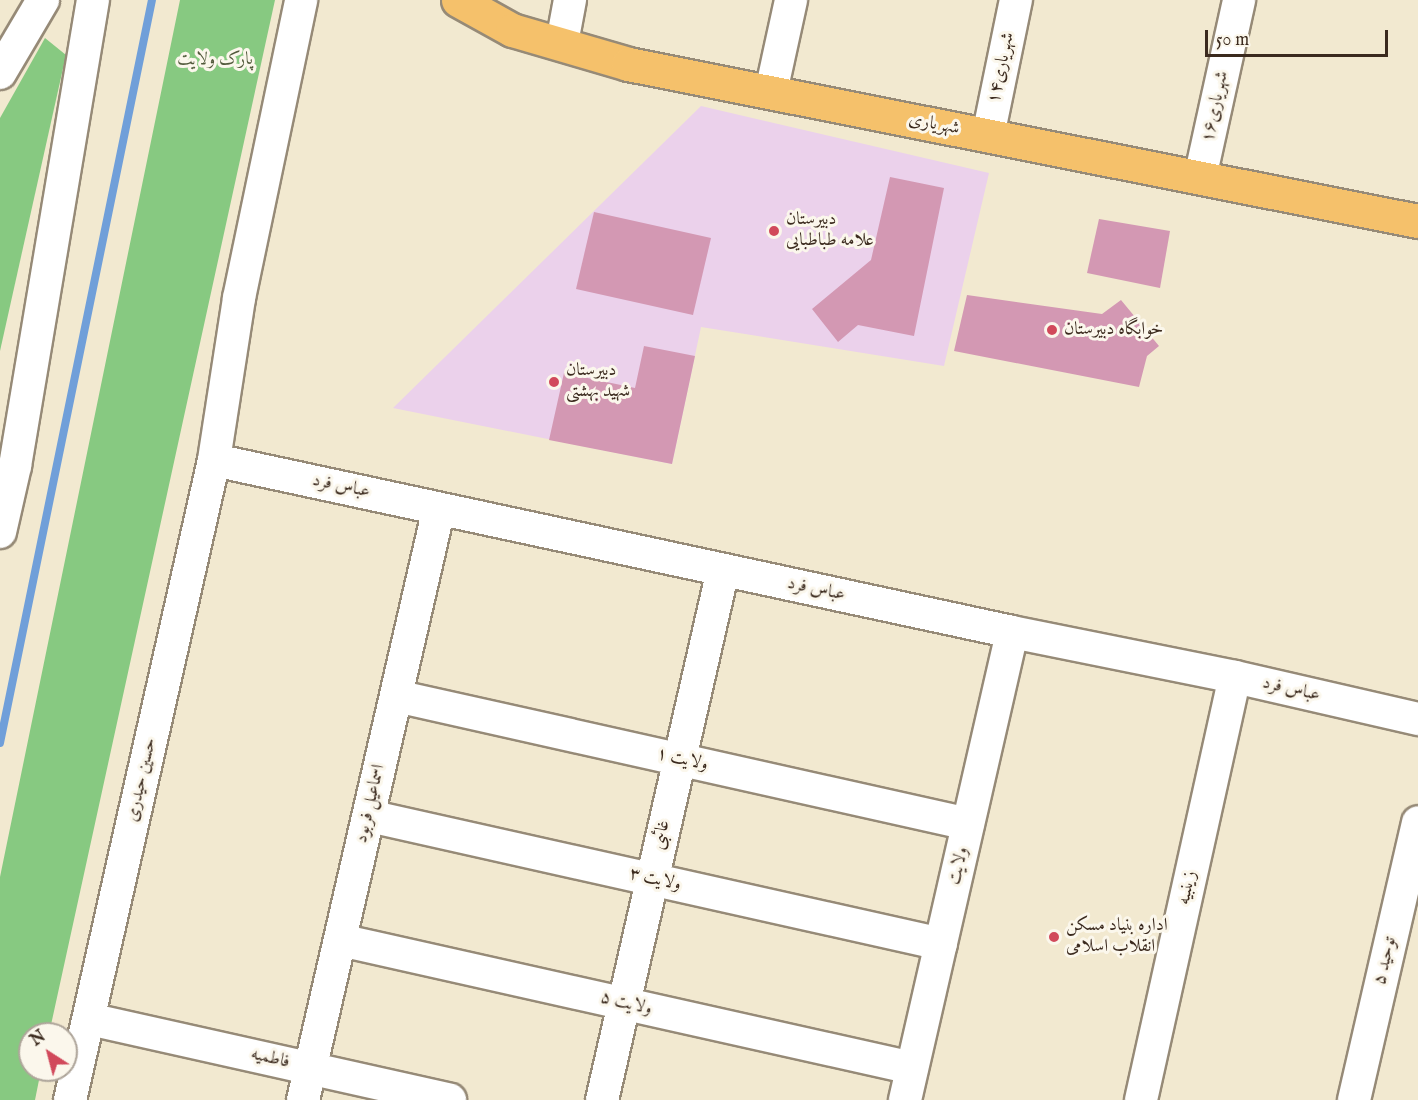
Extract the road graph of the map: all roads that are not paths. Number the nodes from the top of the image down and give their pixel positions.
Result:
1 (43, 0) edge
2 (93, 0) edge
3 (302, 0) edge
4 (458, 0) edge
5 (570, 0) edge
6 (791, 0) edge
7 (1016, 0) edge
8 (1239, 0) edge
9 (562, 43) junction
10 (0, 72) edge
11 (771, 92) junction
12 (988, 136) junction
13 (1200, 178) junction
14 (1418, 220) edge
15 (214, 460) junction
16 (7, 462) edge
17 (439, 508) junction
18 (0, 532) edge
19 (723, 570) junction
20 (1012, 632) junction
21 (1235, 677) junction
22 (396, 696) junction
23 (1418, 719) edge
24 (680, 759) junction
25 (369, 816) junction
26 (1418, 822) edge
27 (968, 824) junction
28 (652, 880) junction
29 (340, 940) junction
30 (941, 944) junction
31 (624, 1003) junction
32 (89, 1019) junction
33 (912, 1068) junction
34 (311, 1069) junction
35 (70, 1100) edge
36 (303, 1100) edge
37 (450, 1100) edge
38 (602, 1100) edge
39 (905, 1100) edge
40 (1141, 1100) edge
41 (1354, 1100) edge

1 - 10 street
2 - 16 street
3 - 15 street, حسین حیدری
4 - 9 main road, شهریاری
5 - 9 street
6 - 11 street
7 - 12 street, شهریاری۱۴
8 - 13 street, شهریاری۱۶
9 - 11 main road, شهریاری
11 - 12 main road, شهریاری
12 - 13 main road, شهریاری
13 - 14 main road, شهریاری
15 - 17 street, عباس فرد
15 - 32 street, حسین حیدری
16 - 18 street
17 - 19 street, عباس فرد
17 - 22 street, اسماعیل فربود
19 - 20 street, عباس فرد
19 - 24 street, غائبی
20 - 21 street, عباس فرد
20 - 27 street, ولایت
21 - 23 street, عباس فرد
21 - 40 street, زینبیه
22 - 24 street, ولایت ۱
22 - 25 street, اسماعیل فربود
24 - 27 street, ولایت ۱
24 - 28 street, غائبی
25 - 28 street, ولایت ۳
25 - 29 street, اسماعیل فربود
26 - 41 street, توحید ۵
27 - 30 street, ولایت
28 - 30 street, ولایت ۳
28 - 31 street, غائبی
29 - 31 street, ولایت ۵
29 - 34 street, اسماعیل فربود
30 - 33 street, ولایت
31 - 33 street, ولایت ۵
31 - 38 street, غائبی
32 - 34 street, فاطمیه
32 - 35 street, حسین حیدری
33 - 39 street, ولایت
34 - 36 street, اسماعیل فربود
34 - 37 street, فاطمیه

